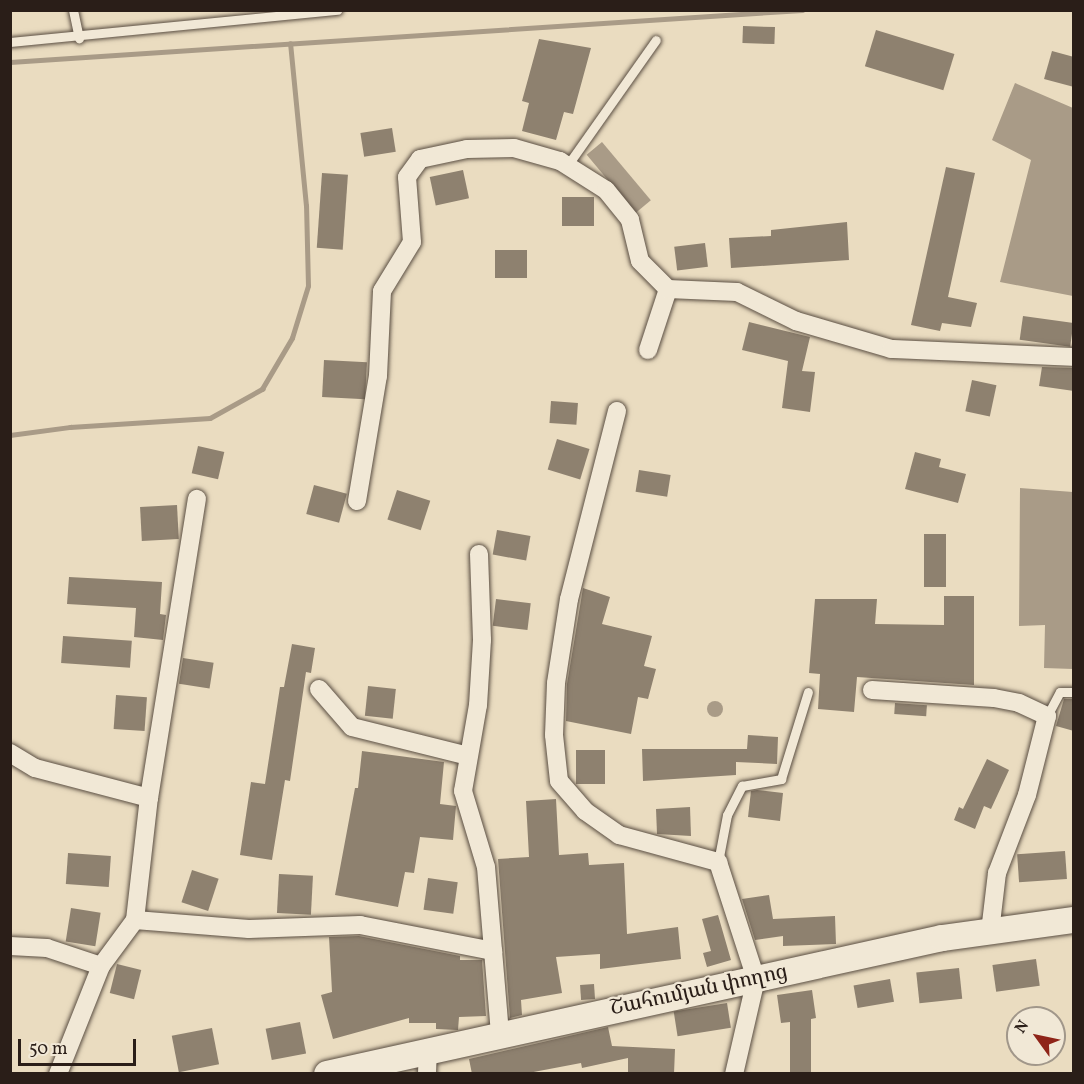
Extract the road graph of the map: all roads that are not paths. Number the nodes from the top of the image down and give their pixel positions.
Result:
1 (73, 10) edge
2 (337, 10) edge
3 (79, 38) junction
4 (656, 40) dead end
5 (10, 42) edge
6 (567, 166) junction
7 (668, 290) junction
8 (648, 350) dead end
9 (1074, 357) edge
10 (617, 411) dead end
11 (197, 499) dead end
12 (357, 501) dead end
13 (479, 554) dead end
14 (319, 689) dead end
15 (872, 690) dead end
16 (808, 692) dead end
17 (1074, 692) edge
18 (1047, 716) junction
19 (10, 753) edge
20 (468, 756) junction
21 (149, 798) junction
22 (718, 862) junction
23 (135, 920) junction
24 (1074, 920) edge
25 (990, 932) junction
26 (10, 946) edge
27 (493, 951) junction
28 (101, 966) junction
29 (756, 979) junction
30 (500, 1035) junction
31 (427, 1062) edge
32 (58, 1074) edge
33 (327, 1074) edge
34 (734, 1074) edge

1 - 3 lane
2 - 3 lane
3 - 5 lane
4 - 6 lane
6 - 7 street
6 - 12 street
7 - 8 street
7 - 9 street
10 - 22 street
11 - 21 street
13 - 20 street
14 - 20 street
15 - 18 street
16 - 22 lane
17 - 18 lane
18 - 25 street
19 - 21 street
20 - 27 street
21 - 23 street
22 - 29 street
23 - 27 street
23 - 28 street
24 - 25 main road, Շահումյան փողոց
25 - 29 main road, Շահումյան փողոց
26 - 28 street
27 - 30 street
28 - 32 street
29 - 30 main road, Շահումյան փողոց
29 - 34 street
30 - 31 main road, Շահումյան փողոց
31 - 33 main road, Շահումյան փողոց

